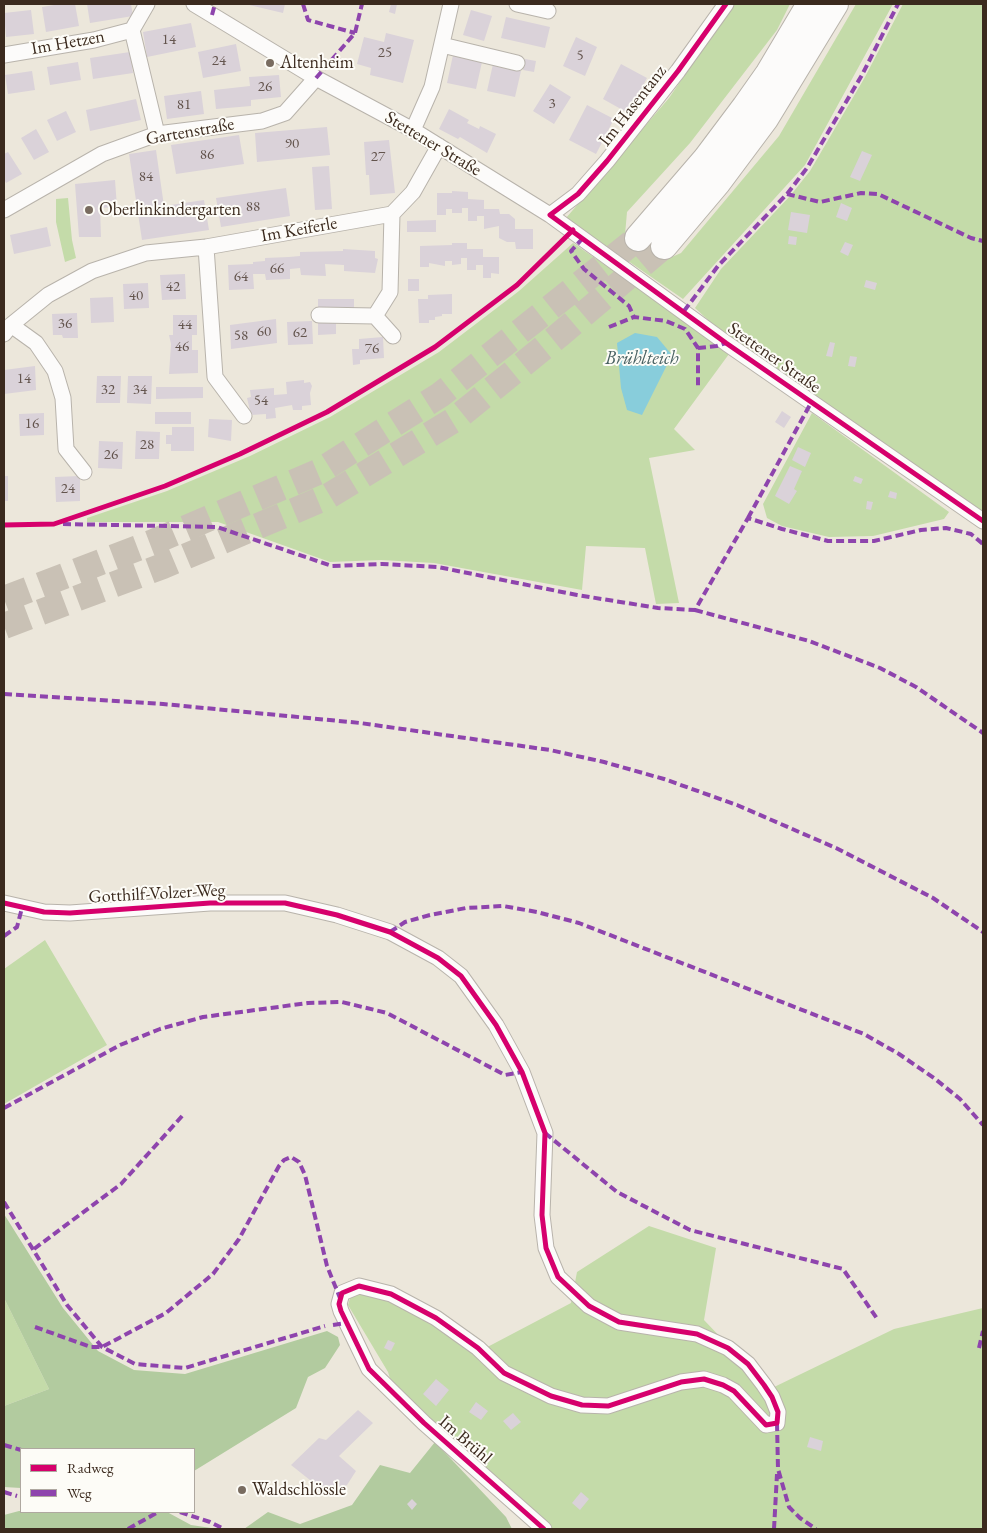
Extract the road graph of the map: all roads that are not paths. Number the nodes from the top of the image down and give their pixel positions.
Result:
1 (147, 4) edge
2 (194, 4) edge
3 (451, 4) edge
4 (516, 4) edge
5 (726, 4) edge
6 (810, 4) edge
7 (835, 4) edge
8 (548, 11) dead end
9 (132, 30) junction
10 (442, 45) junction
11 (4, 55) edge
12 (516, 63) dead end
13 (316, 78) junction
14 (413, 130) junction
15 (157, 134) junction
16 (439, 146) junction
17 (4, 210) edge
18 (392, 214) junction
19 (550, 215) junction
20 (638, 238) tunnel mouth
21 (664, 246) tunnel mouth
22 (206, 247) junction
23 (319, 315) dead end
24 (375, 316) junction
25 (8, 330) edge
26 (394, 336) dead end
27 (244, 416) dead end
28 (84, 472) dead end
29 (983, 521) edge
30 (4, 903) edge
31 (369, 1369) joint
32 (538, 1527) edge

1 - 9 street
2 - 13 street, Stettener Straße
3 - 10 street
4 - 8 street
5 - 19 street, Im Hasentanz
6 - 20 highway
7 - 21 highway
9 - 11 street, Im Hetzen
9 - 15 street
10 - 12 street
10 - 14 street
13 - 14 street, Stettener Straße
13 - 15 street, Gartenstraße
14 - 16 street, Stettener Straße
15 - 17 street, Gartenstraße
16 - 18 street
16 - 19 street, Stettener Straße
18 - 22 street, Im Keiferle
18 - 24 street
19 - 29 street, Stettener Straße
22 - 25 street, Im Keiferle
22 - 27 street
23 - 24 street
24 - 26 street
25 - 28 street, Im Keiferle
30 - 31 street, Gotthilf-Volzer-Weg
31 - 32 street, Im Brühl

